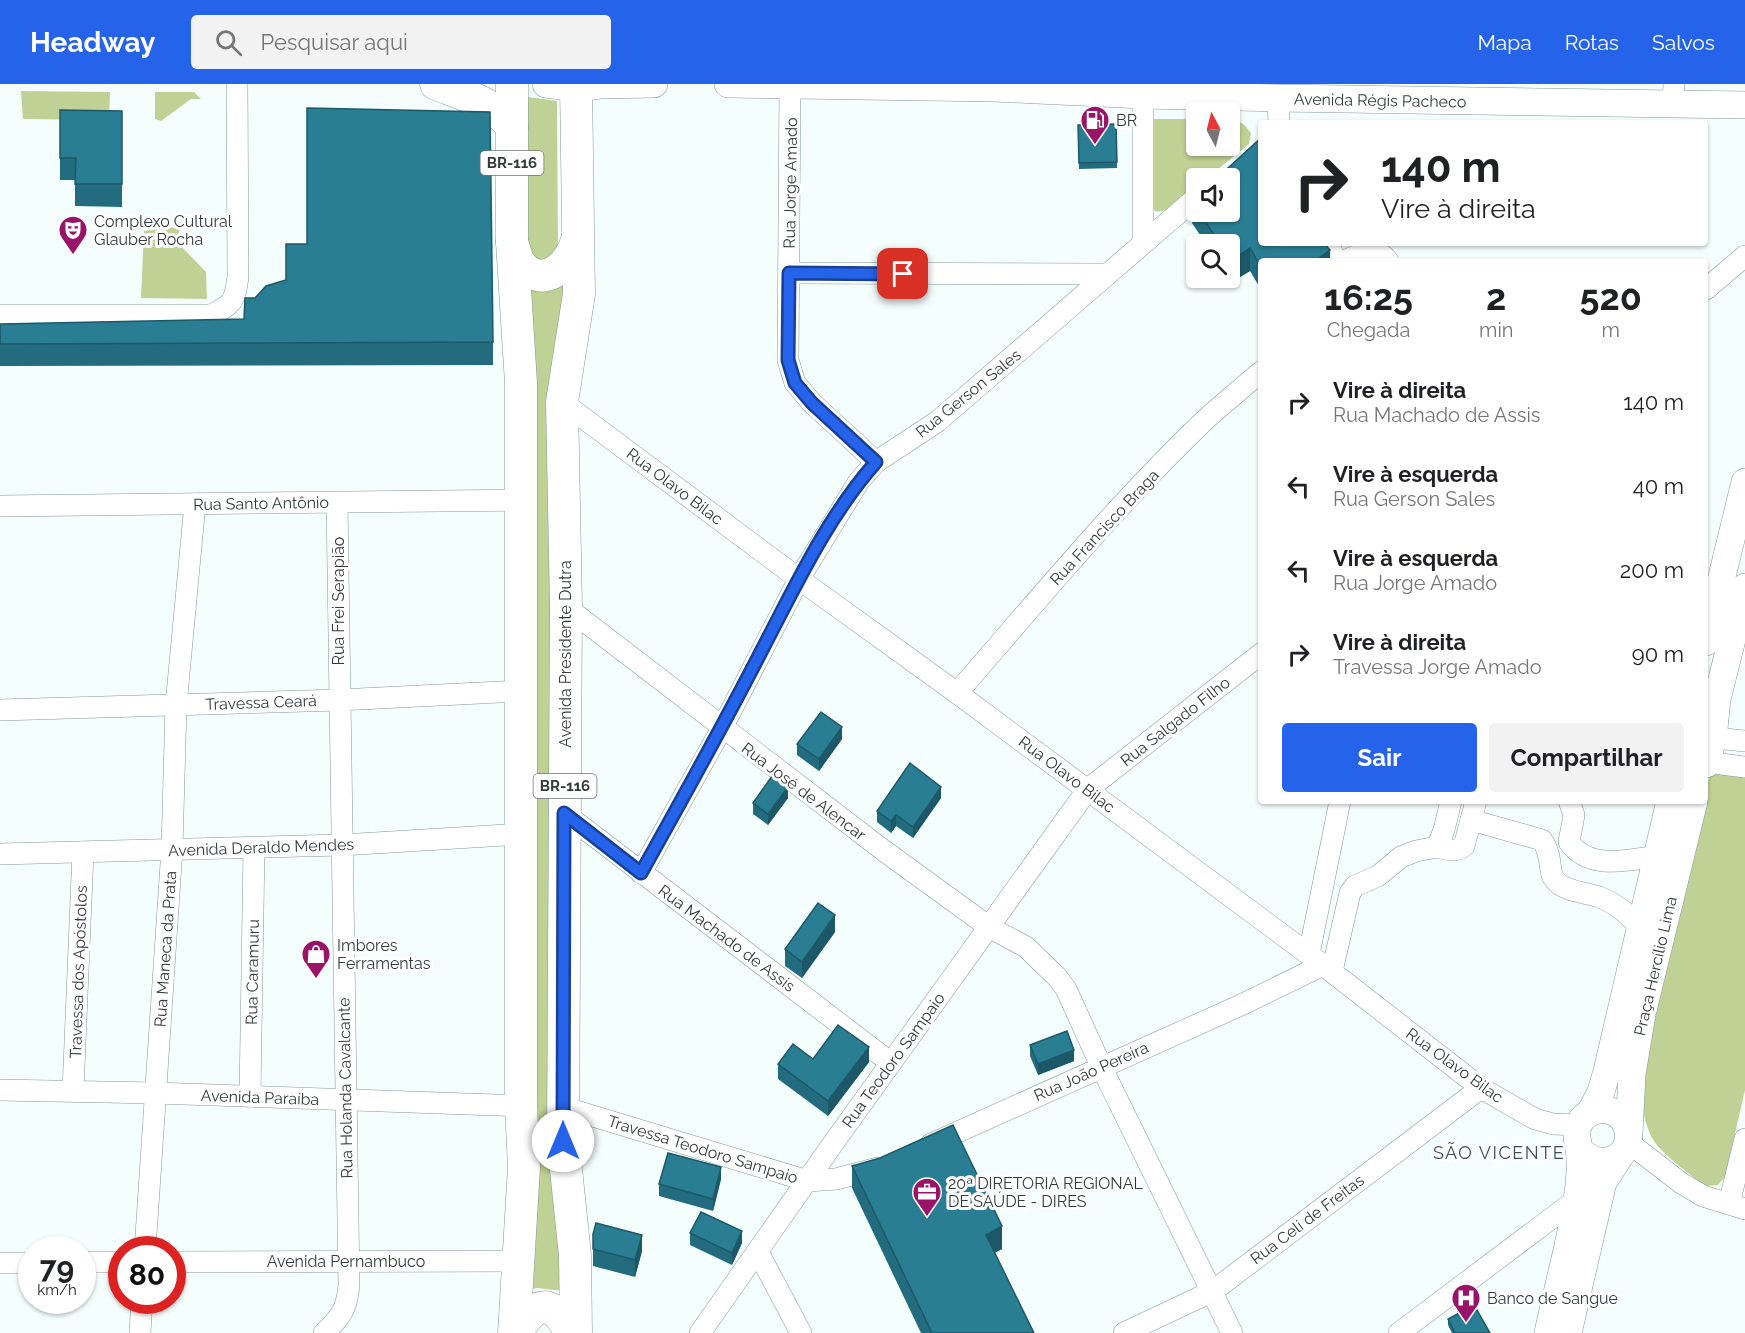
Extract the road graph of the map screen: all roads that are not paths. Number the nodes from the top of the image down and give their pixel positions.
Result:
1 (237, 84) edge
2 (436, 84) edge
3 (512, 84) edge
4 (546, 84) edge
5 (654, 84) edge
6 (728, 84) edge
7 (584, 85) edge
8 (790, 85) edge
9 (974, 86) edge
10 (1143, 90) edge
11 (1322, 91) edge
12 (1495, 93) edge
13 (1674, 94) edge
14 (1745, 105) edge
15 (1278, 111) edge
16 (512, 127) junction
17 (1186, 206) edge
18 (577, 240) junction
19 (512, 242) junction
20 (1143, 243) junction
21 (1745, 256) edge
22 (1351, 258) edge
23 (1385, 258) edge
24 (789, 273) junction
25 (1108, 274) junction
26 (1708, 287) edge
27 (0, 315) edge
28 (1258, 374) edge
29 (562, 402) junction
30 (876, 462) junction
31 (1745, 482) edge
32 (521, 500) junction
33 (337, 503) junction
34 (195, 504) junction
35 (0, 506) edge
36 (799, 579) junction
37 (1745, 587) edge
38 (566, 607) junction
39 (1708, 634) edge
40 (1258, 656) edge
41 (522, 691) junction
42 (957, 693) junction
43 (339, 700) junction
44 (176, 705) junction
45 (0, 710) edge
46 (722, 728) junction
47 (1745, 741) edge
48 (1708, 750) edge
49 (1745, 767) edge
50 (1088, 789) junction
51 (1340, 804) edge
52 (1450, 804) edge
53 (1570, 804) edge
54 (1669, 804) edge
55 (1693, 804) edge
56 (1473, 810) edge
57 (564, 813) junction
58 (521, 834) junction
59 (342, 845) junction
60 (1437, 847) junction
61 (254, 848) junction
62 (172, 849) junction
63 (83, 852) junction
64 (0, 854) edge
65 (1658, 856) junction
66 (641, 873) junction
67 (989, 927) junction
68 (1641, 927) junction
69 (1321, 963) junction
70 (891, 1063) junction
71 (1101, 1066) junction
72 (1481, 1088) junction
73 (0, 1090) edge
74 (73, 1091) junction
75 (155, 1093) junction
76 (250, 1096) junction
77 (345, 1100) junction
78 (521, 1106) junction
79 (563, 1107) junction
80 (1582, 1129) junction
81 (1745, 1139) edge
82 (1625, 1144) junction
83 (832, 1145) junction
84 (858, 1175) junction
85 (808, 1181) junction
86 (1577, 1199) junction
87 (1737, 1207) edge
88 (146, 1236) edge
89 (758, 1251) junction
90 (347, 1261) junction
91 (519, 1261) junction
92 (186, 1262) edge
93 (0, 1263) edge
94 (18, 1263) edge
95 (1213, 1291) junction
96 (141, 1314) edge
97 (140, 1333) edge
98 (324, 1333) edge
99 (515, 1333) edge
100 (574, 1333) edge
101 (700, 1333) edge
102 (801, 1333) edge
103 (1124, 1333) edge
104 (1232, 1333) edge
105 (1399, 1333) edge
106 (1548, 1333) edge
107 (1568, 1333) edge

1 - 27 street
2 - 16 highway
3 - 16 highway, BR-116
4 - 7 main road
5 - 7 main road
6 - 8 main road, Avenida Régis Pacheco
7 - 18 highway, Avenida Presidente Dutra / BR-116
8 - 9 main road, Avenida Régis Pacheco
8 - 24 street, Rua Jorge Amado
9 - 10 main road, Avenida Régis Pacheco
10 - 15 main road, Avenida Régis Pacheco
10 - 20 street
11 - 12 main road, Avenida Régis Pacheco
11 - 15 main road, Avenida Régis Pacheco
12 - 13 main road, Avenida Régis Pacheco
13 - 14 main road, Avenida Régis Pacheco
16 - 19 highway, BR-116
17 - 20 street, Rua Gerson Sales
18 - 19 highway
18 - 29 highway, Avenida Presidente Dutra / BR-116
19 - 32 highway, BR-116
20 - 25 street, Rua Gerson Sales
21 - 26 street
22 - 23 street
24 - 25 street
24 - 30 street, Rua Jorge Amado
25 - 30 street, Rua Gerson Sales
28 - 42 street, Rua Francisco Braga
29 - 36 street, Rua Olavo Bilac
29 - 38 highway, Avenida Presidente Dutra / BR-116
30 - 36 street, Rua Gerson Sales
31 - 39 main road
32 - 33 street, Rua Santo Antônio
32 - 41 highway, BR-116
33 - 34 street, Rua Santo Antônio
33 - 43 street, Rua Frei Serapião
34 - 35 street, Rua Santo Antônio
34 - 44 street, Rua Maneca da Prata
36 - 42 street, Rua Olavo Bilac
36 - 46 street, Rua Gerson Sales
37 - 48 main road
38 - 46 street, Rua José de Alencar
38 - 57 highway, Avenida Presidente Dutra / BR-116
40 - 50 street, Rua Salgado Filho
41 - 43 street, Travessa Ceará
41 - 58 highway, BR-116
42 - 50 street, Rua Olavo Bilac
43 - 44 street, Travessa Ceará
43 - 59 street, Rua Holanda Cavalcante
44 - 45 street, Travessa Ceará
44 - 62 street, Rua Maneca da Prata
46 - 66 street, Rua Gerson Sales
46 - 67 street, Rua José de Alencar
47 - 48 street
48 - 49 street
50 - 67 street, Rua Teodoro Sampaio
50 - 69 street, Rua Olavo Bilac
51 - 69 street
52 - 60 street
53 - 65 street
54 - 65 main road, Praça Hercílio Lima
55 - 82 main road, Praça Hercílio Lima
56 - 60 street
56 - 68 street
57 - 66 street, Rua Machado de Assis
57 - 79 highway, Avenida Presidente Dutra / BR-116
58 - 59 street, Avenida Deraldo Mendes
58 - 78 highway, BR-116
59 - 61 street, Avenida Deraldo Mendes
59 - 77 street, Rua Holanda Cavalcante
60 - 69 street
61 - 62 street, Avenida Deraldo Mendes
61 - 76 street, Rua Caramuru
62 - 63 street, Avenida Deraldo Mendes
62 - 75 street, Rua Maneca da Prata
63 - 64 street, Avenida Deraldo Mendes
63 - 74 street, Travessa dos Apóstolos
65 - 68 main road, Praça Hercílio Lima
66 - 70 street, Rua Machado de Assis
67 - 70 street, Rua Teodoro Sampaio
67 - 71 street, Rua José de Alencar
68 - 80 main road, Praça Hercílio Lima
69 - 71 street, Rua João Pereira
69 - 72 street, Rua Olavo Bilac
70 - 83 street, Rua Teodoro Sampaio
71 - 84 street, Rua João Pereira
71 - 95 street, Rua José de Alencar
72 - 80 street, Rua Olavo Bilac
72 - 95 street, Rua Celi de Freitas
73 - 74 street, Avenida Paraíba
74 - 75 street, Avenida Paraíba
75 - 76 street, Avenida Paraíba
75 - 88 street, Rua Maneca da Prata
76 - 77 street, Avenida Paraíba
77 - 78 street, Avenida Paraíba
77 - 90 street, Rua Holanda Cavalcante
78 - 91 highway, BR-116
79 - 85 street, Travessa Teodoro Sampaio
79 - 100 highway, Avenida Presidente Dutra / BR-116
80 - 82 main road
80 - 82 main road
80 - 86 main road
81 - 87 street
82 - 87 street
82 - 107 main road
83 - 84 street
83 - 85 street, Rua Teodoro Sampaio
84 - 85 street, Rua João Pereira
85 - 89 street, Rua Teodoro Sampaio
86 - 105 street
86 - 106 main road
89 - 101 street, Rua Teodoro Sampaio
89 - 102 street
90 - 91 street, Avenida Pernambuco
90 - 92 street, Avenida Pernambuco
90 - 98 street, Rua Holanda Cavalcante
91 - 99 highway, BR-116
93 - 94 street
95 - 103 street, Rua Celi de Freitas
95 - 104 street, Rua José de Alencar
96 - 97 street
99 - 100 highway

